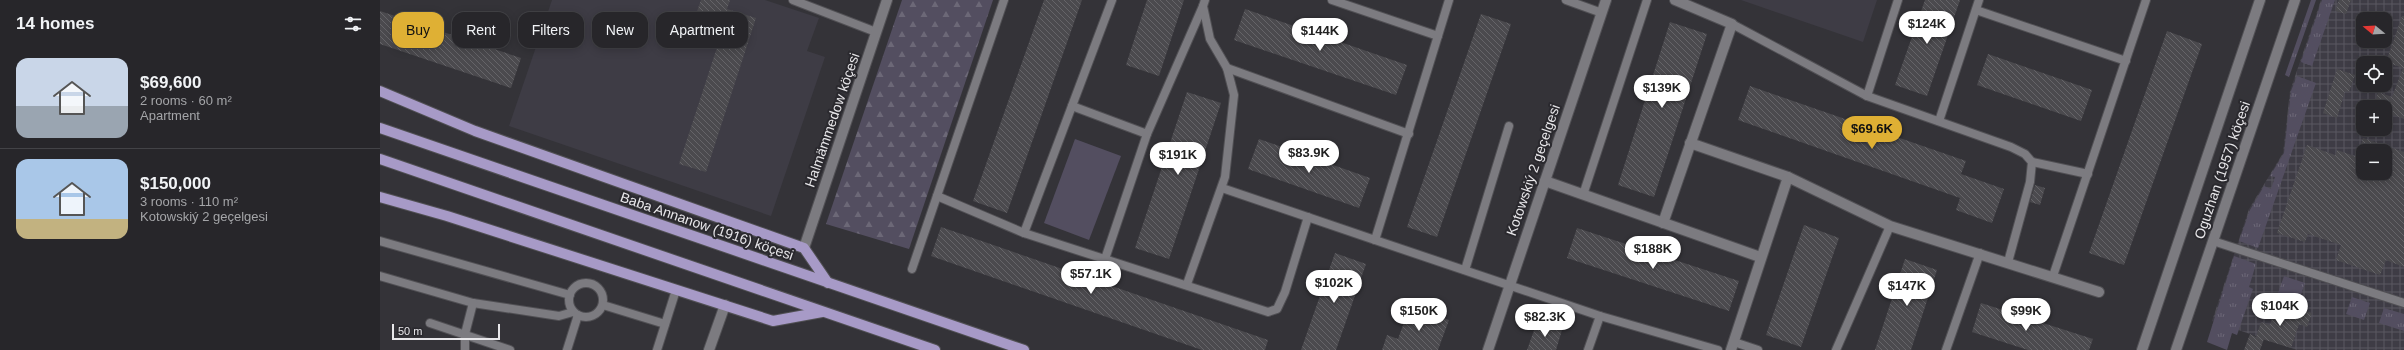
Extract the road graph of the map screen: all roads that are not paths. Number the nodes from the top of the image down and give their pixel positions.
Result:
1 (793, 0) edge
2 (887, 0) edge
3 (1004, 0) edge
4 (1112, 0) edge
5 (1332, 0) edge
6 (1449, 0) edge
7 (1566, 0) edge
8 (1606, 0) edge
9 (1647, 0) edge
10 (1675, 0) edge
11 (1898, 0) edge
12 (1979, 0) edge
13 (2146, 0) edge
14 (2260, 0) edge
15 (2295, 0) edge
16 (1204, 3) edge
17 (1976, 10) junction
18 (1602, 13) junction
19 (1732, 24) junction
20 (876, 32) junction
21 (1438, 36) junction
22 (2126, 61) junction
23 (1227, 68) junction
24 (380, 91) edge
25 (1866, 96) junction
26 (1072, 106) junction
27 (1939, 121) junction
28 (1509, 126) dead end
29 (380, 128) edge
30 (1147, 134) junction
31 (1409, 134) junction
32 (1690, 144) junction
33 (380, 159) edge
34 (2032, 162) junction
35 (2088, 174) junction
36 (1788, 177) junction
37 (1545, 181) junction
38 (1222, 188) junction
39 (1583, 195) junction
40 (937, 196) junction
41 (380, 197) edge
42 (1308, 217) junction
43 (1663, 223) junction
44 (1890, 226) junction
45 (1024, 232) junction
46 (1375, 240) junction
47 (2213, 241) junction
48 (380, 242) edge
49 (804, 248) junction
50 (1980, 254) junction
51 (1760, 257) junction
52 (1105, 259) junction
53 (2008, 262) junction
54 (912, 269) dead end
55 (1465, 270) junction
56 (380, 276) edge
57 (2054, 276) junction
58 (828, 283) junction
59 (1187, 284) junction
60 (1510, 284) junction
61 (676, 290) junction
62 (2099, 292) dead end
63 (570, 295) junction
64 (473, 303) junction
65 (2404, 303) edge
66 (603, 305) junction
67 (725, 305) junction
68 (824, 312) junction
69 (576, 314) junction
70 (1600, 316) junction
71 (430, 323) dead end
72 (665, 324) junction
73 (465, 334) junction
74 (1732, 346) edge
75 (466, 350) edge
76 (510, 350) edge
77 (567, 350) edge
78 (657, 350) edge
79 (709, 350) edge
80 (935, 350) edge
81 (1024, 350) edge
82 (1488, 350) edge
83 (1588, 350) edge
84 (1718, 350) edge
85 (1758, 350) edge
86 (1836, 350) edge
87 (1946, 350) edge
88 (2142, 350) edge
89 (2176, 350) edge

1 - 20 lane
2 - 20 street, Halmämmedow köçesi
3 - 40 lane
4 - 26 lane
5 - 21 lane
6 - 21 lane
7 - 18 lane
8 - 18 street, Kotowskiý 2 geçelgesi
9 - 39 lane
10 - 19 street
11 - 25 lane
12 - 17 lane
13 - 22 lane
14 - 88 street, Oguzhan (1957) köçesi
15 - 47 street, Oguzhan (1957) köçesi
16 - 23 lane
16 - 30 lane
17 - 22 lane
17 - 27 lane
18 - 37 street, Kotowskiý 2 geçelgesi
19 - 25 lane
19 - 32 street
20 - 49 street, Halmämmedow köçesi
21 - 31 lane
22 - 35 lane
23 - 31 lane
23 - 38 lane
24 - 49 main road
25 - 27 lane
26 - 30 lane
26 - 45 lane
27 - 34 lane
28 - 55 lane
29 - 58 main road, Baba Annanow (1916) köçesi
30 - 52 lane
31 - 46 lane
32 - 36 street
32 - 43 street
33 - 68 main road
34 - 35 lane
34 - 53 lane
35 - 57 lane
36 - 44 street
36 - 51 street
37 - 39 street
37 - 60 street, Kotowskiý 2 geçelgesi
38 - 42 lane
38 - 59 lane
39 - 43 street
40 - 45 lane
40 - 54 lane
41 - 61 main road
42 - 46 lane
42 - 59 lane
43 - 51 street
44 - 50 street
44 - 86 lane
45 - 52 lane
46 - 55 lane
47 - 65 lane
47 - 89 street, Oguzhan (1957) köçesi
48 - 63 lane
49 - 58 main road
50 - 53 street
50 - 87 lane
51 - 74 street
52 - 59 lane
53 - 57 street
55 - 60 lane
56 - 64 lane
57 - 62 street
58 - 81 main road, Baba Annanow (1916) köçesi
60 - 70 lane
60 - 82 street, Kotowskiý 2 geçelgesi
61 - 67 main road
61 - 72 lane
63 - 66 lane
63 - 69 lane
64 - 69 lane
64 - 73 lane
66 - 69 lane
66 - 72 lane
67 - 68 main road
67 - 79 street
68 - 80 main road
69 - 77 lane
70 - 83 lane
70 - 84 lane
71 - 73 lane
72 - 78 lane
73 - 75 lane
73 - 76 lane
74 - 85 lane

